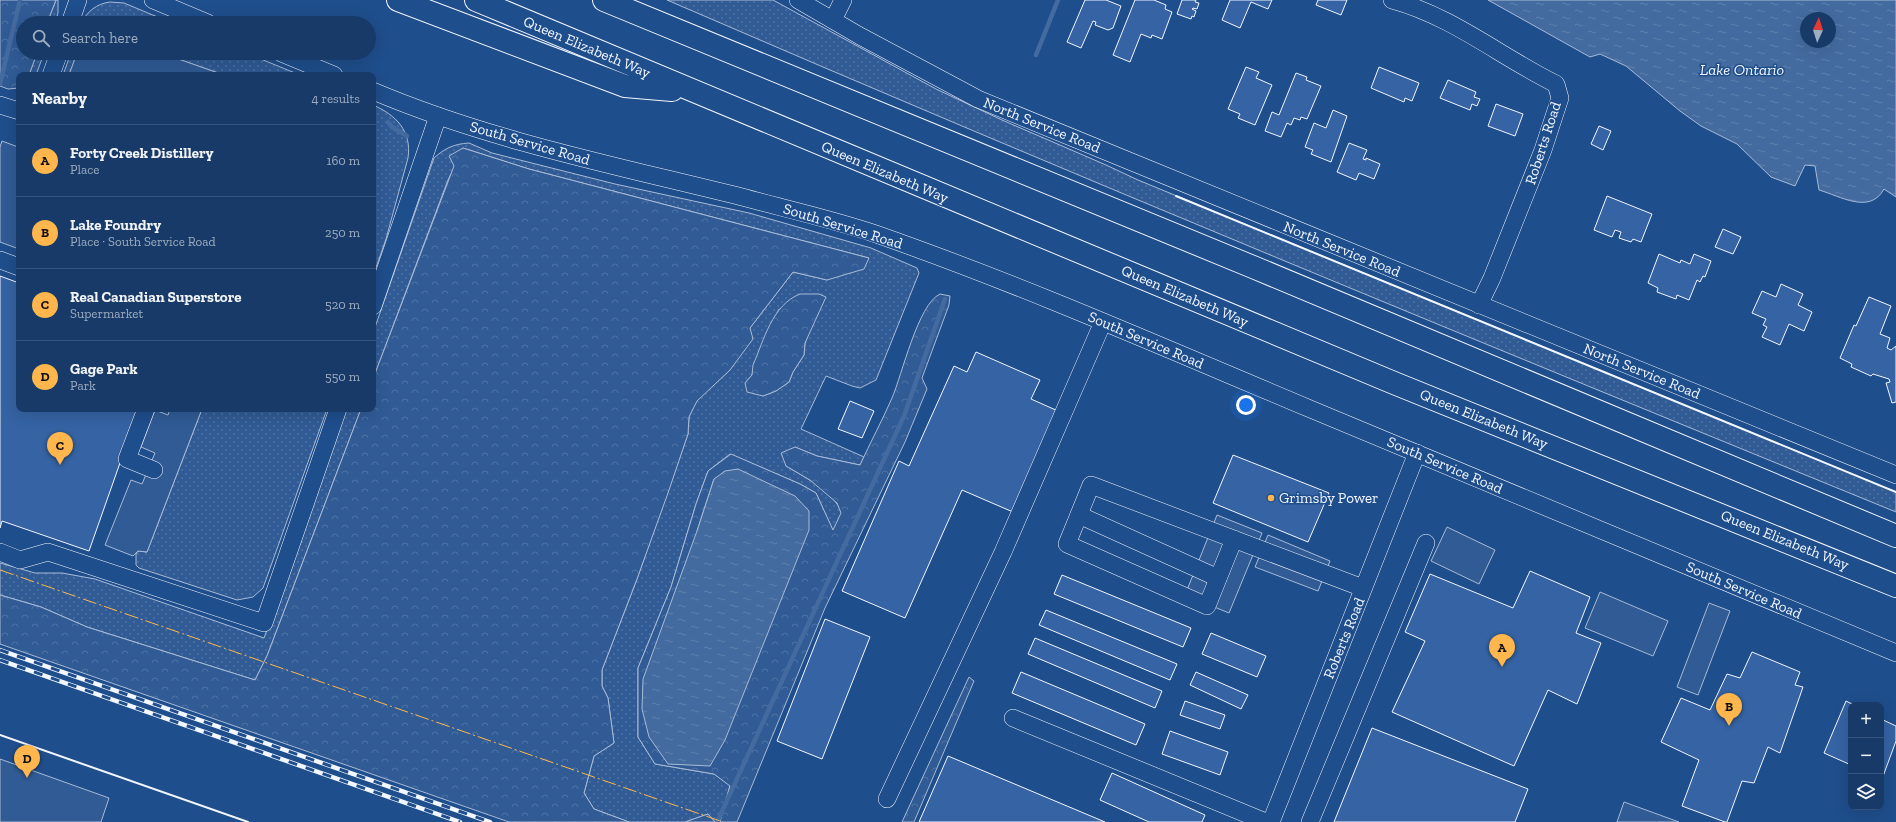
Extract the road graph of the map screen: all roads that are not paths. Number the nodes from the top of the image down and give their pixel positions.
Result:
1 (78, 0) edge
2 (153, 0) edge
3 (398, 0) edge
4 (476, 0) edge
5 (604, 0) edge
6 (798, 0) edge
7 (843, 0) edge
8 (1392, 0) edge
9 (72, 16) edge
10 (191, 16) edge
11 (832, 20) junction
12 (56, 60) edge
13 (298, 60) edge
14 (52, 72) edge
15 (327, 72) edge
16 (376, 92) edge
17 (693, 92) junction
18 (0, 105) edge
19 (16, 110) edge
20 (438, 116) junction
21 (0, 260) edge
22 (16, 265) edge
23 (376, 297) edge
24 (1479, 305) junction
25 (1103, 322) junction
26 (145, 412) edge
27 (337, 412) edge
28 (1417, 453) junction
29 (154, 470) dead end
30 (1896, 475) edge
31 (1079, 515) junction
32 (1896, 536) edge
33 (1234, 539) junction
34 (1426, 543) dead end
35 (0, 552) edge
36 (1218, 578) junction
37 (1896, 586) edge
38 (1363, 588) junction
39 (1896, 653) edge
40 (1013, 718) dead end
41 (887, 799) dead end
42 (1266, 822) edge
43 (1271, 822) edge
44 (1310, 822) edge

1 - 9 street
2 - 10 street
3 - 17 highway
4 - 17 highway, Queen Elizabeth Way
5 - 32 highway
6 - 11 street, North Service Road
7 - 11 street
8 - 24 street, Roberts Road
11 - 24 street, North Service Road
12 - 14 street
13 - 15 street
16 - 20 street, South Service Road
17 - 37 highway, Queen Elizabeth Way
18 - 19 street
20 - 23 street
20 - 25 street, South Service Road
21 - 22 street
24 - 30 street, North Service Road
25 - 28 street, South Service Road
25 - 41 street
26 - 29 street
27 - 35 street
28 - 38 street, Roberts Road
28 - 39 street, South Service Road
31 - 33 street
31 - 36 street
31 - 36 street
33 - 36 street
33 - 38 street
34 - 44 street
38 - 43 street, Roberts Road
40 - 42 street

